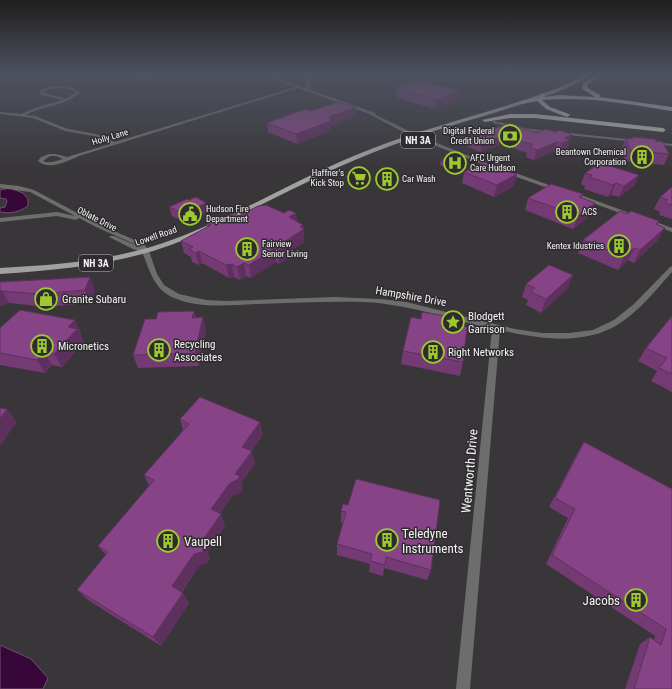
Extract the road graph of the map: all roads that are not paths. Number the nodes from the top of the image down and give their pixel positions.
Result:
1 (44, 106) edge
2 (237, 106) edge
3 (350, 106) edge
4 (510, 106) edge
5 (520, 106) edge
6 (549, 106) edge
7 (650, 106) edge
8 (652, 106) edge
9 (656, 107) junction
10 (672, 109) edge
11 (0, 114) edge
12 (24, 115) junction
13 (485, 120) junction
14 (494, 122) dead end
15 (663, 130) junction
16 (672, 131) edge
17 (422, 138) junction
18 (640, 142) edge
19 (648, 142) edge
20 (115, 144) junction
21 (672, 145) edge
22 (67, 159) junction
23 (495, 167) edge
24 (502, 170) edge
25 (0, 186) edge
26 (68, 209) junction
27 (57, 214) junction
28 (634, 216) edge
29 (640, 218) edge
30 (0, 220) edge
31 (672, 230) edge
32 (146, 251) junction
33 (672, 268) edge
34 (0, 271) edge
35 (496, 327) junction
36 (463, 689) edge

1 - 12 street
2 - 20 street, Holly Lane
3 - 17 street
4 - 17 main road, Lowell Road / NH 3A
5 - 13 main road, Lowell Road / NH 3A
6 - 15 highway
7 - 9 highway
8 - 9 highway
9 - 10 highway
11 - 12 street
12 - 20 street
13 - 15 highway
13 - 17 main road, Lowell Road / NH 3A
14 - 18 street
15 - 16 highway
17 - 23 street
17 - 32 main road, Lowell Road / NH 3A
19 - 21 street
20 - 22 street, Holly Lane
22 - 22 street, Holly Lane
24 - 28 street
25 - 26 street, Oblate Drive
26 - 27 street, Oblate Drive
26 - 32 street, Oblate Drive
27 - 30 street
27 - 32 street, Oblate Drive
29 - 31 street
32 - 34 main road, Lowell Road / NH 3A
32 - 35 street, Hampshire Drive
33 - 35 street, Hampshire Drive
35 - 36 street, Wentworth Drive

